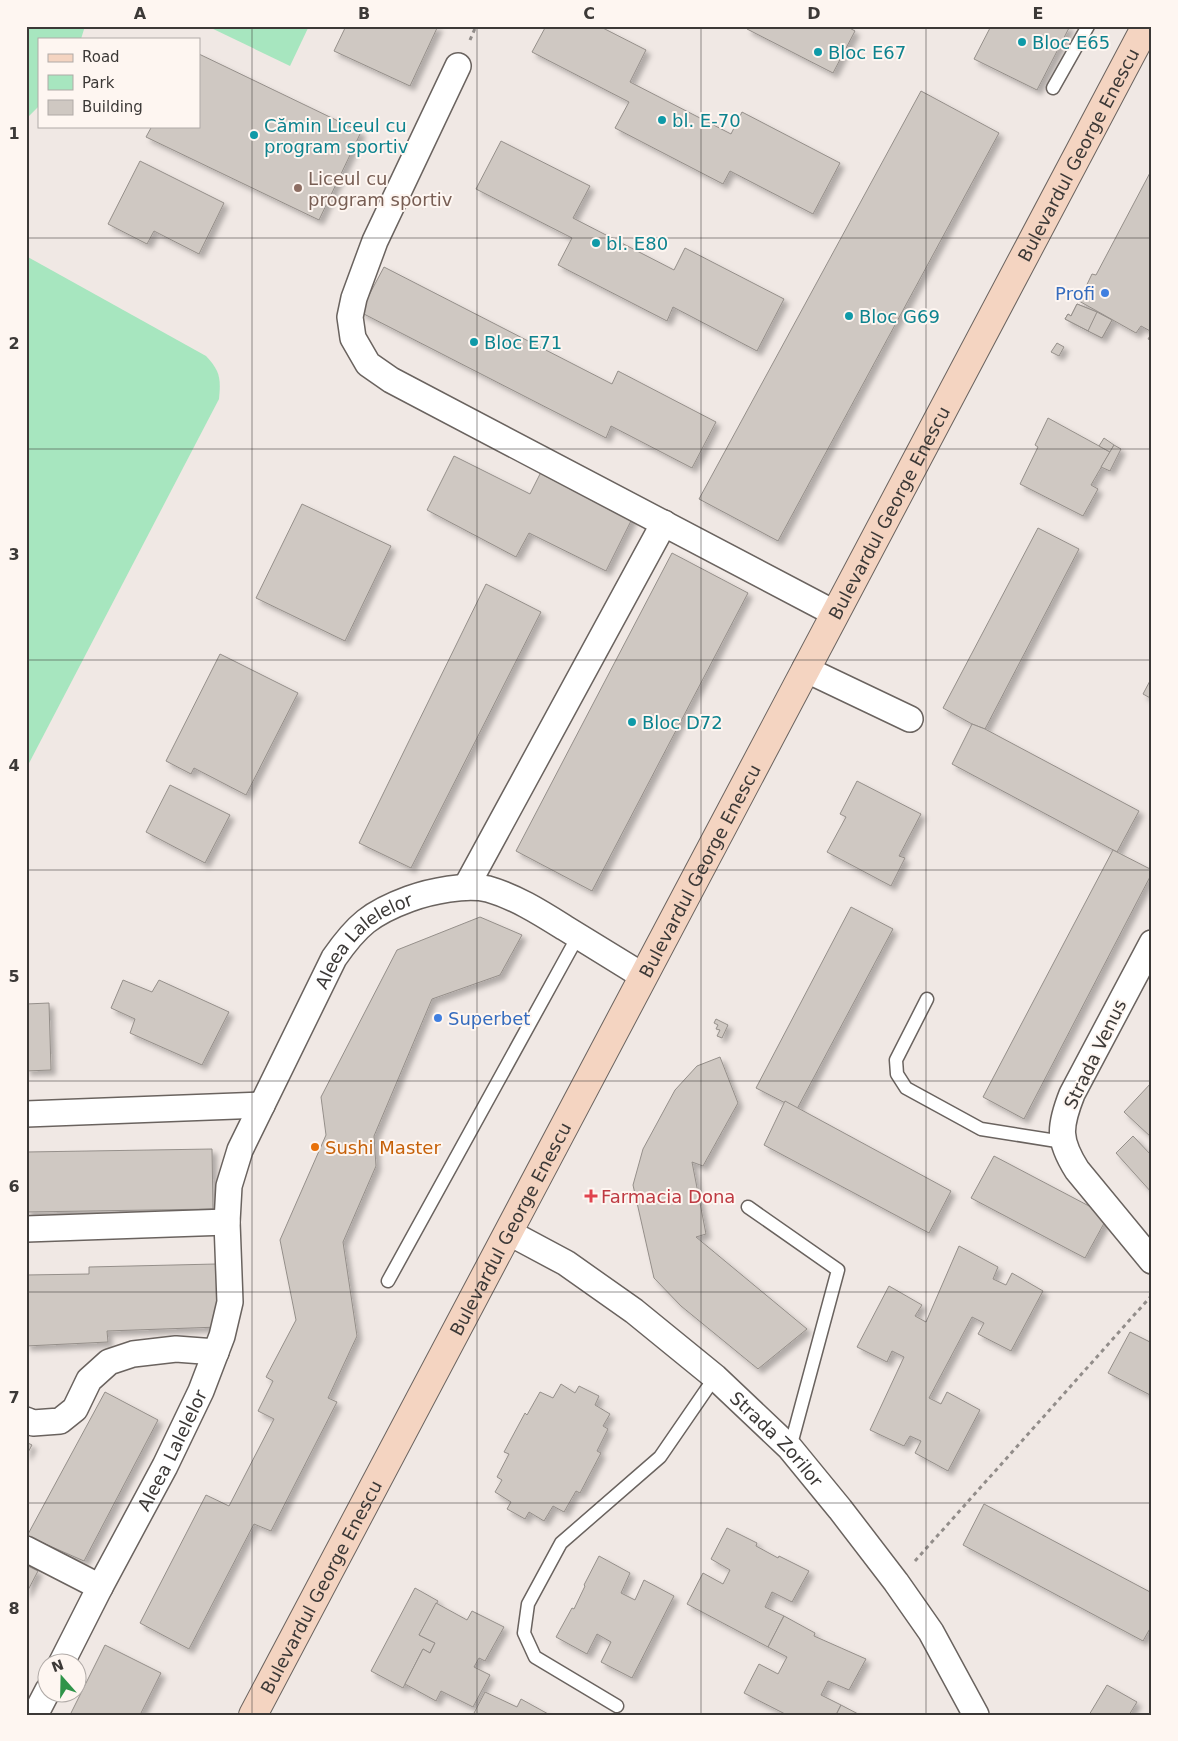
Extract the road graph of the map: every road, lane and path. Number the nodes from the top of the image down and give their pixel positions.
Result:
1 (1088, 26) edge
2 (1147, 28) edge
3 (458, 66) dead end
4 (1053, 88) dead end
5 (664, 522) junction
6 (834, 613) junction
7 (805, 669) junction
8 (910, 719) dead end
9 (466, 887) junction
10 (578, 936) junction
11 (1152, 944) edge
12 (643, 976) junction
13 (927, 999) dead end
14 (262, 1105) junction
15 (26, 1114) edge
16 (1063, 1142) junction
17 (748, 1207) dead end
18 (227, 1222) junction
19 (26, 1228) edge
20 (508, 1232) junction
21 (1152, 1261) edge
22 (388, 1281) dead end
23 (1152, 1295) edge
24 (216, 1352) junction
25 (716, 1377) junction
26 (26, 1420) edge
27 (790, 1448) junction
28 (26, 1549) edge
29 (896, 1582) junction
30 (100, 1587) junction
31 (66, 1654) edge
32 (617, 1706) dead end
33 (253, 1715) edge
34 (976, 1715) edge

1 - 4 lane
2 - 6 main road, Bulevardul George Enescu
3 - 5 street
5 - 6 street
5 - 9 street
6 - 7 main road, Bulevardul George Enescu
7 - 8 street
7 - 12 main road, Bulevardul George Enescu
9 - 10 street, Aleea Lalelelor
9 - 14 street, Aleea Lalelelor
10 - 12 street, Aleea Lalelelor
10 - 22 lane
11 - 16 street, Strada Venus
12 - 20 main road, Bulevardul George Enescu
13 - 16 lane
14 - 15 street
14 - 18 street, Aleea Lalelelor
16 - 21 street, Strada Venus
17 - 27 lane
18 - 19 street
18 - 24 street, Aleea Lalelelor
20 - 25 street, Strada Zorilor
20 - 33 main road, Bulevardul George Enescu
23 - 29 path
24 - 26 street
24 - 30 street, Aleea Lalelelor
25 - 27 street, Strada Zorilor
25 - 32 lane
27 - 29 street, Strada Zorilor
28 - 30 street
29 - 34 street, Strada Zorilor
30 - 31 street, Aleea Lalelelor

